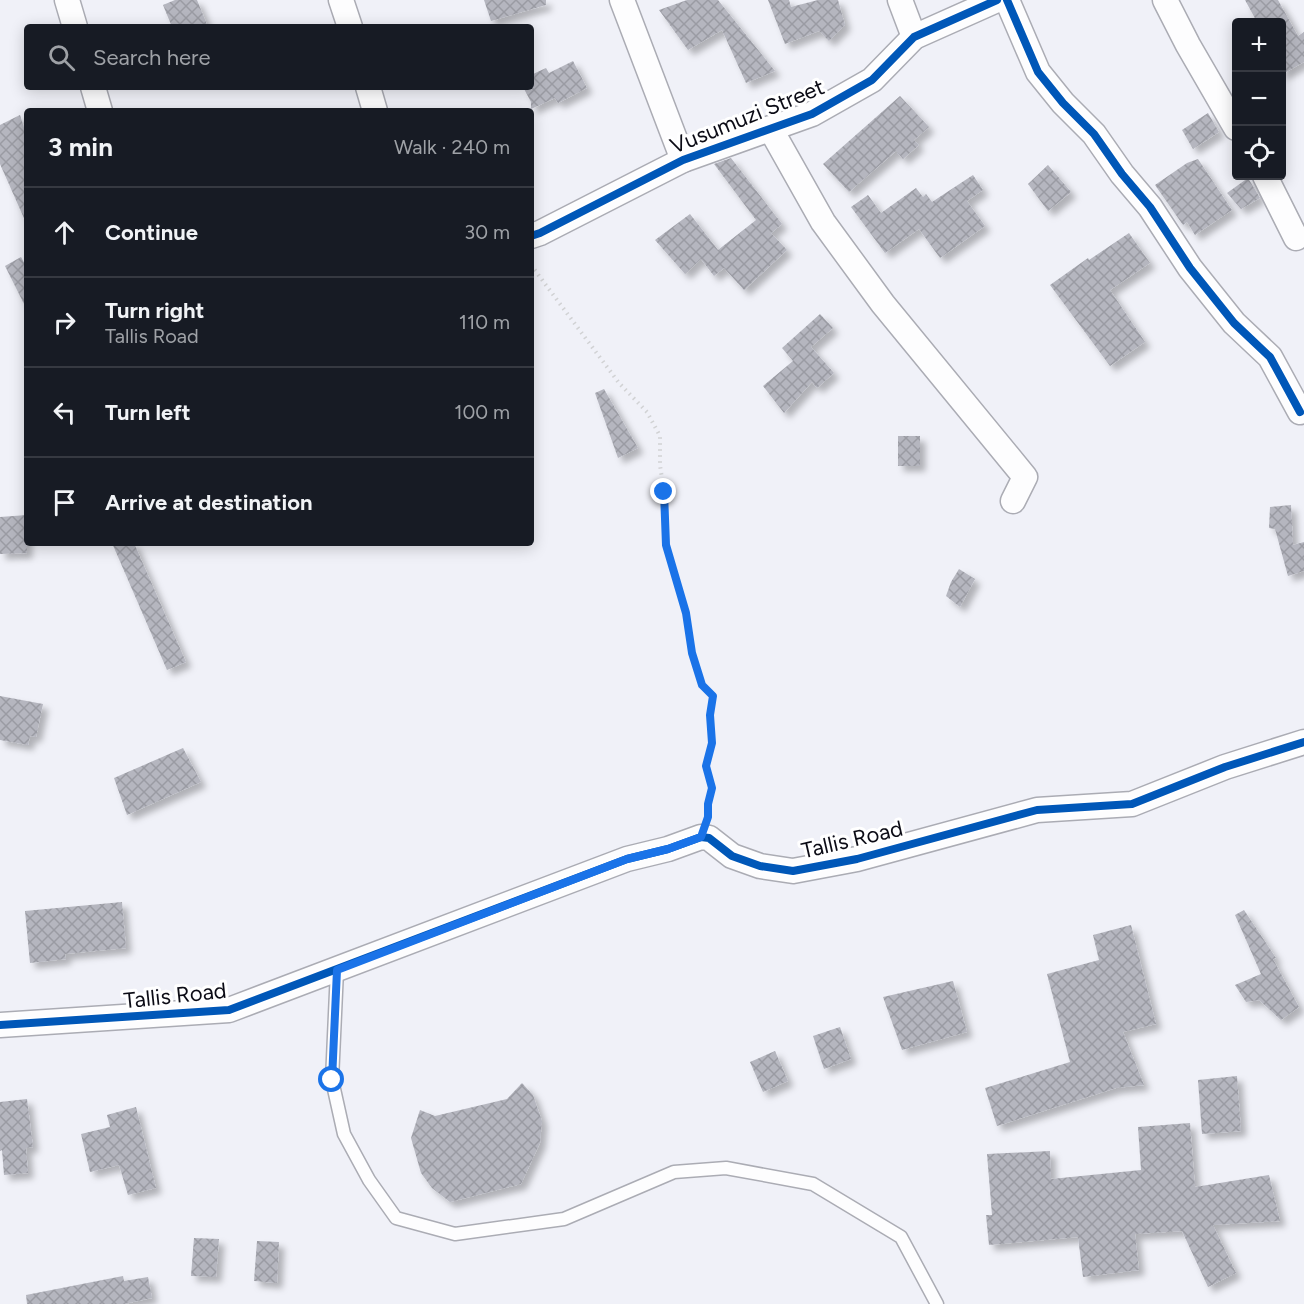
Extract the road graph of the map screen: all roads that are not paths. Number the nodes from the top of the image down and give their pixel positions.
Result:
1 (67, 0) edge
2 (341, 0) edge
3 (622, 0) edge
4 (900, 0) edge
5 (997, 0) edge
6 (1006, 0) edge
7 (1166, 0) edge
8 (74, 24) edge
9 (349, 24) edge
10 (914, 37) junction
11 (94, 90) edge
12 (369, 90) edge
13 (99, 108) edge
14 (374, 108) edge
15 (1235, 126) edge
16 (770, 128) junction
17 (682, 160) junction
18 (1267, 180) edge
19 (534, 235) edge
20 (1296, 238) dead end
21 (1300, 412) dead end
22 (1013, 501) dead end
23 (1304, 742) edge
24 (337, 970) junction
25 (0, 1025) edge
26 (937, 1304) edge

1 - 8 street
2 - 9 street
3 - 17 street
4 - 10 street
5 - 10 street, Vusumuzi Street
6 - 21 street
7 - 15 street
10 - 16 street, Vusumuzi Street
11 - 13 street
12 - 14 street
16 - 17 street, Vusumuzi Street
16 - 22 street
17 - 19 street, Vusumuzi Street
18 - 20 street
23 - 24 street, Tallis Road
24 - 25 street, Tallis Road
24 - 26 lane

